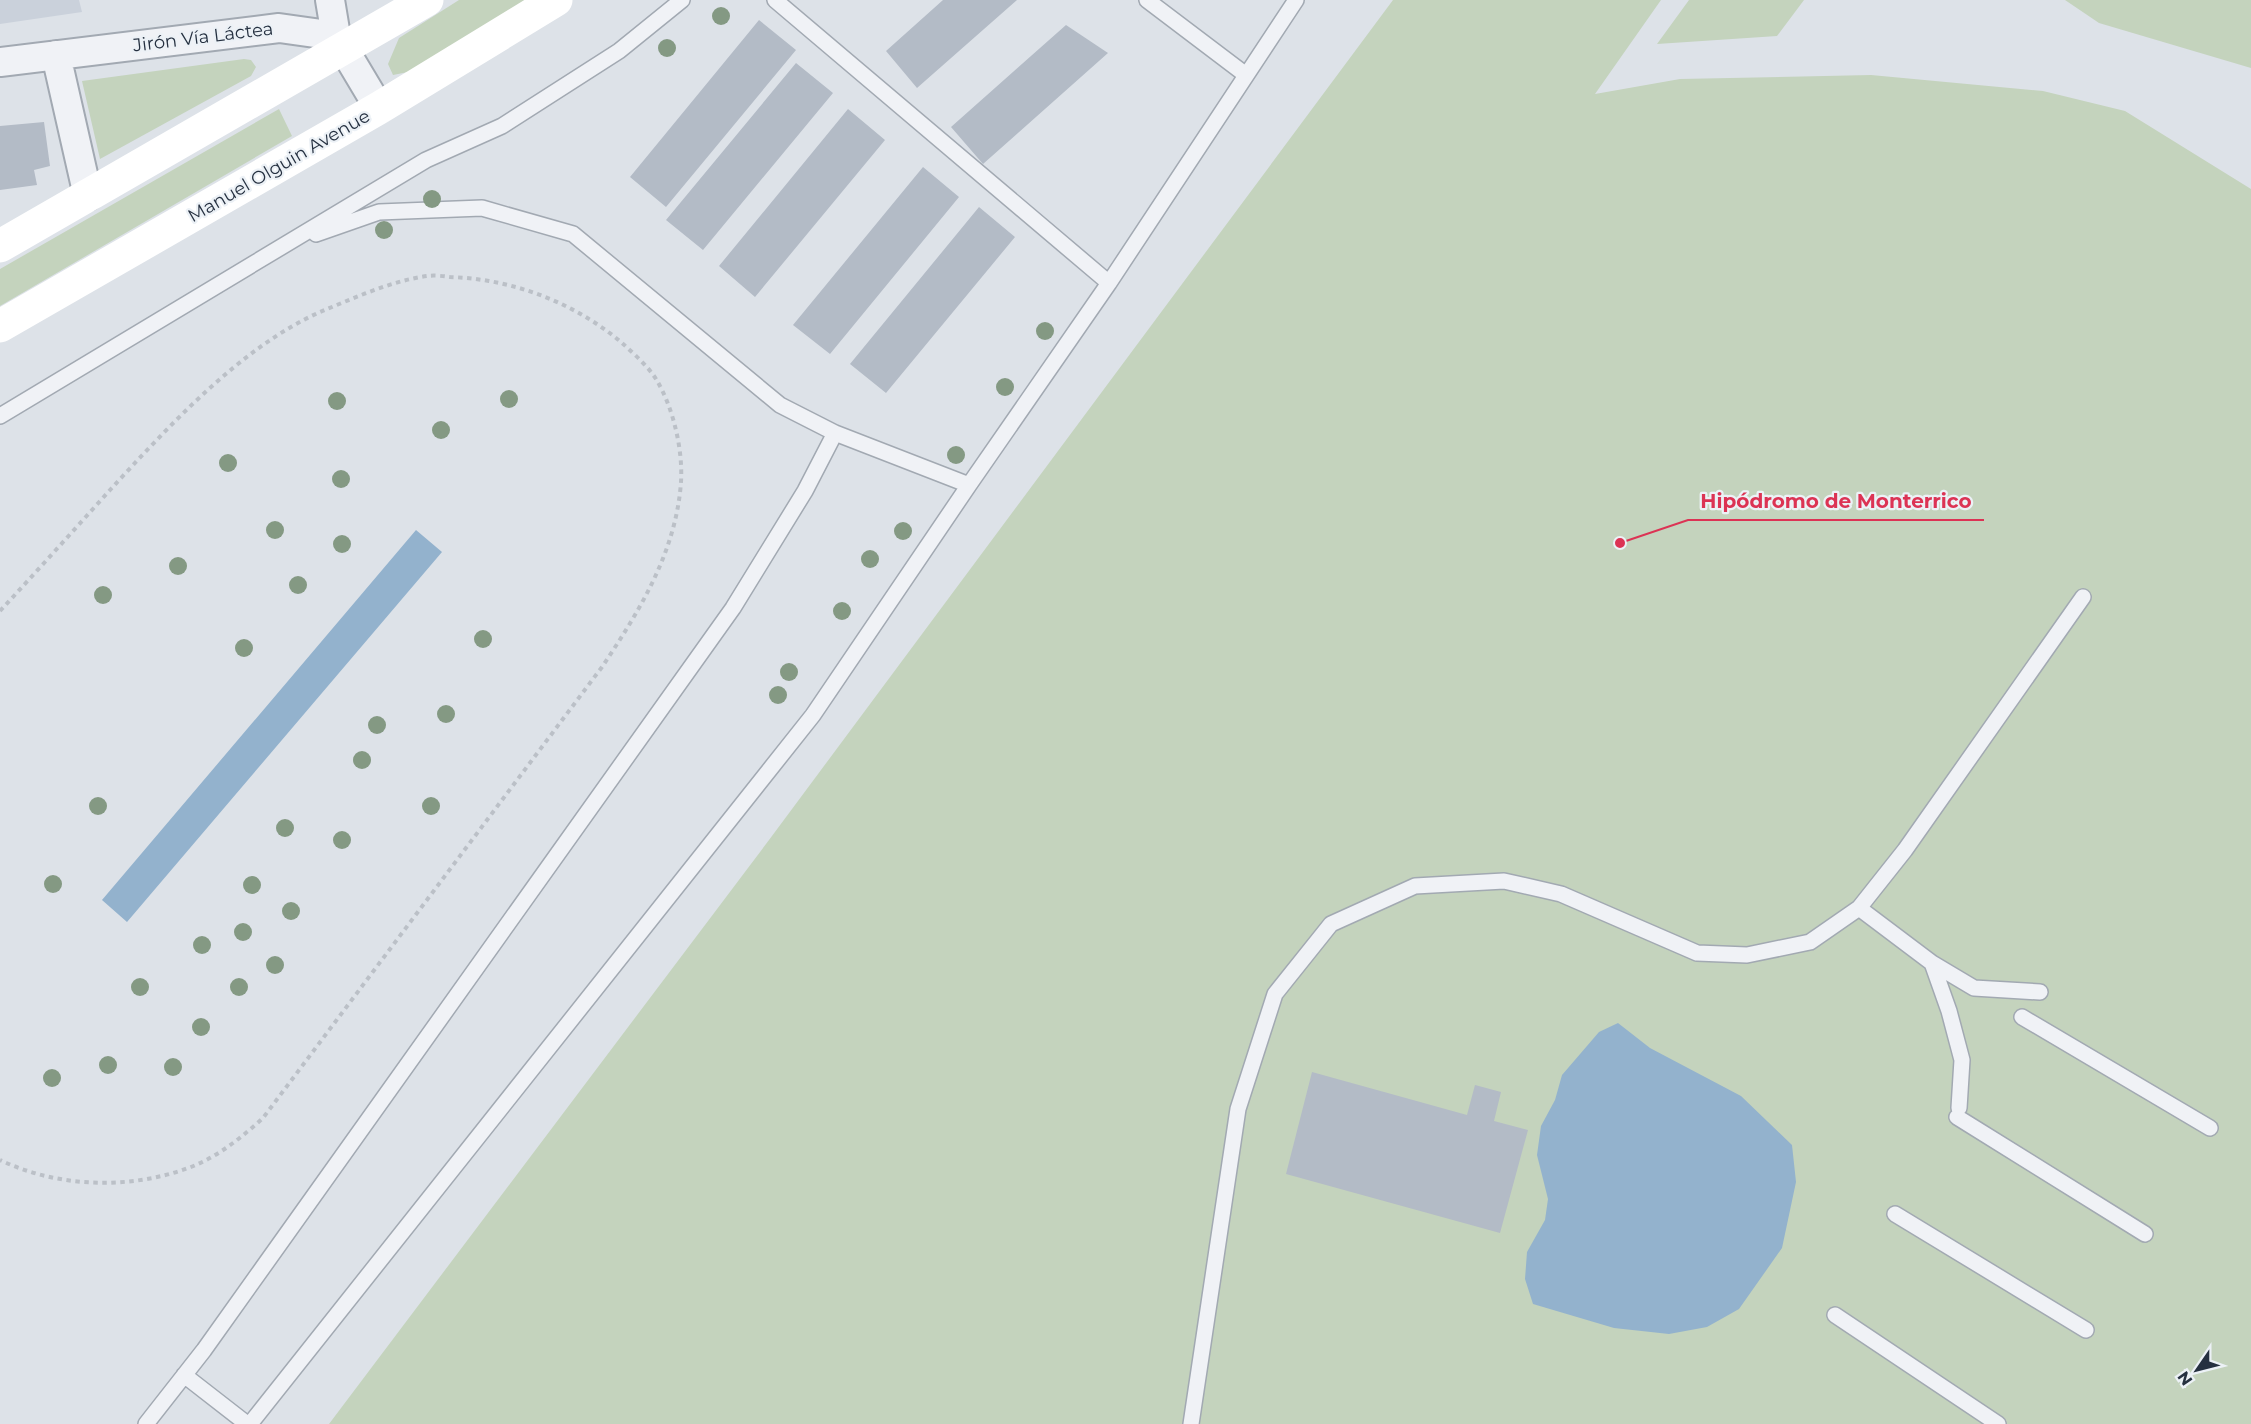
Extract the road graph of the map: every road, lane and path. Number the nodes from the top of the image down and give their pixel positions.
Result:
1 (330, 0) edge
2 (427, 0) edge
3 (556, 0) edge
4 (682, 0) edge
5 (775, 0) edge
6 (1147, 0) edge
7 (1296, 0) edge
8 (340, 42) junction
9 (56, 55) junction
10 (0, 62) edge
11 (1246, 75) junction
12 (379, 108) junction
13 (88, 196) junction
14 (287, 244) junction
15 (0, 246) edge
16 (1109, 283) junction
17 (0, 326) edge
18 (0, 416) edge
19 (835, 433) junction
20 (969, 485) junction
21 (2083, 597) dead end
22 (0, 611) edge
23 (1859, 908) junction
24 (1932, 963) junction
25 (2040, 992) dead end
26 (2022, 1017) dead end
27 (2211, 1128) dead end
28 (0, 1160) edge
29 (1895, 1214) dead end
30 (2145, 1234) dead end
31 (1835, 1315) dead end
32 (2086, 1330) dead end
33 (184, 1375) junction
34 (146, 1424) edge
35 (248, 1424) edge
36 (1191, 1424) edge
37 (1998, 1424) edge

1 - 8 street
2 - 8 street
3 - 12 street, Manuel Olguin Avenue
4 - 14 lane
5 - 16 lane
6 - 11 lane
7 - 11 lane
8 - 9 street, Jirón Vía Láctea
8 - 12 street
8 - 13 street
9 - 10 street, Jirón Vía Láctea
9 - 13 street
11 - 16 lane
12 - 17 street, Manuel Olguin Avenue
13 - 15 street
14 - 18 lane
14 - 19 lane
16 - 20 lane
19 - 20 lane
19 - 33 lane
20 - 35 lane
21 - 23 lane
22 - 28 path
23 - 24 lane
23 - 36 lane
24 - 25 lane
24 - 30 lane
26 - 27 lane
29 - 32 lane
31 - 37 lane
33 - 34 lane
33 - 35 lane

